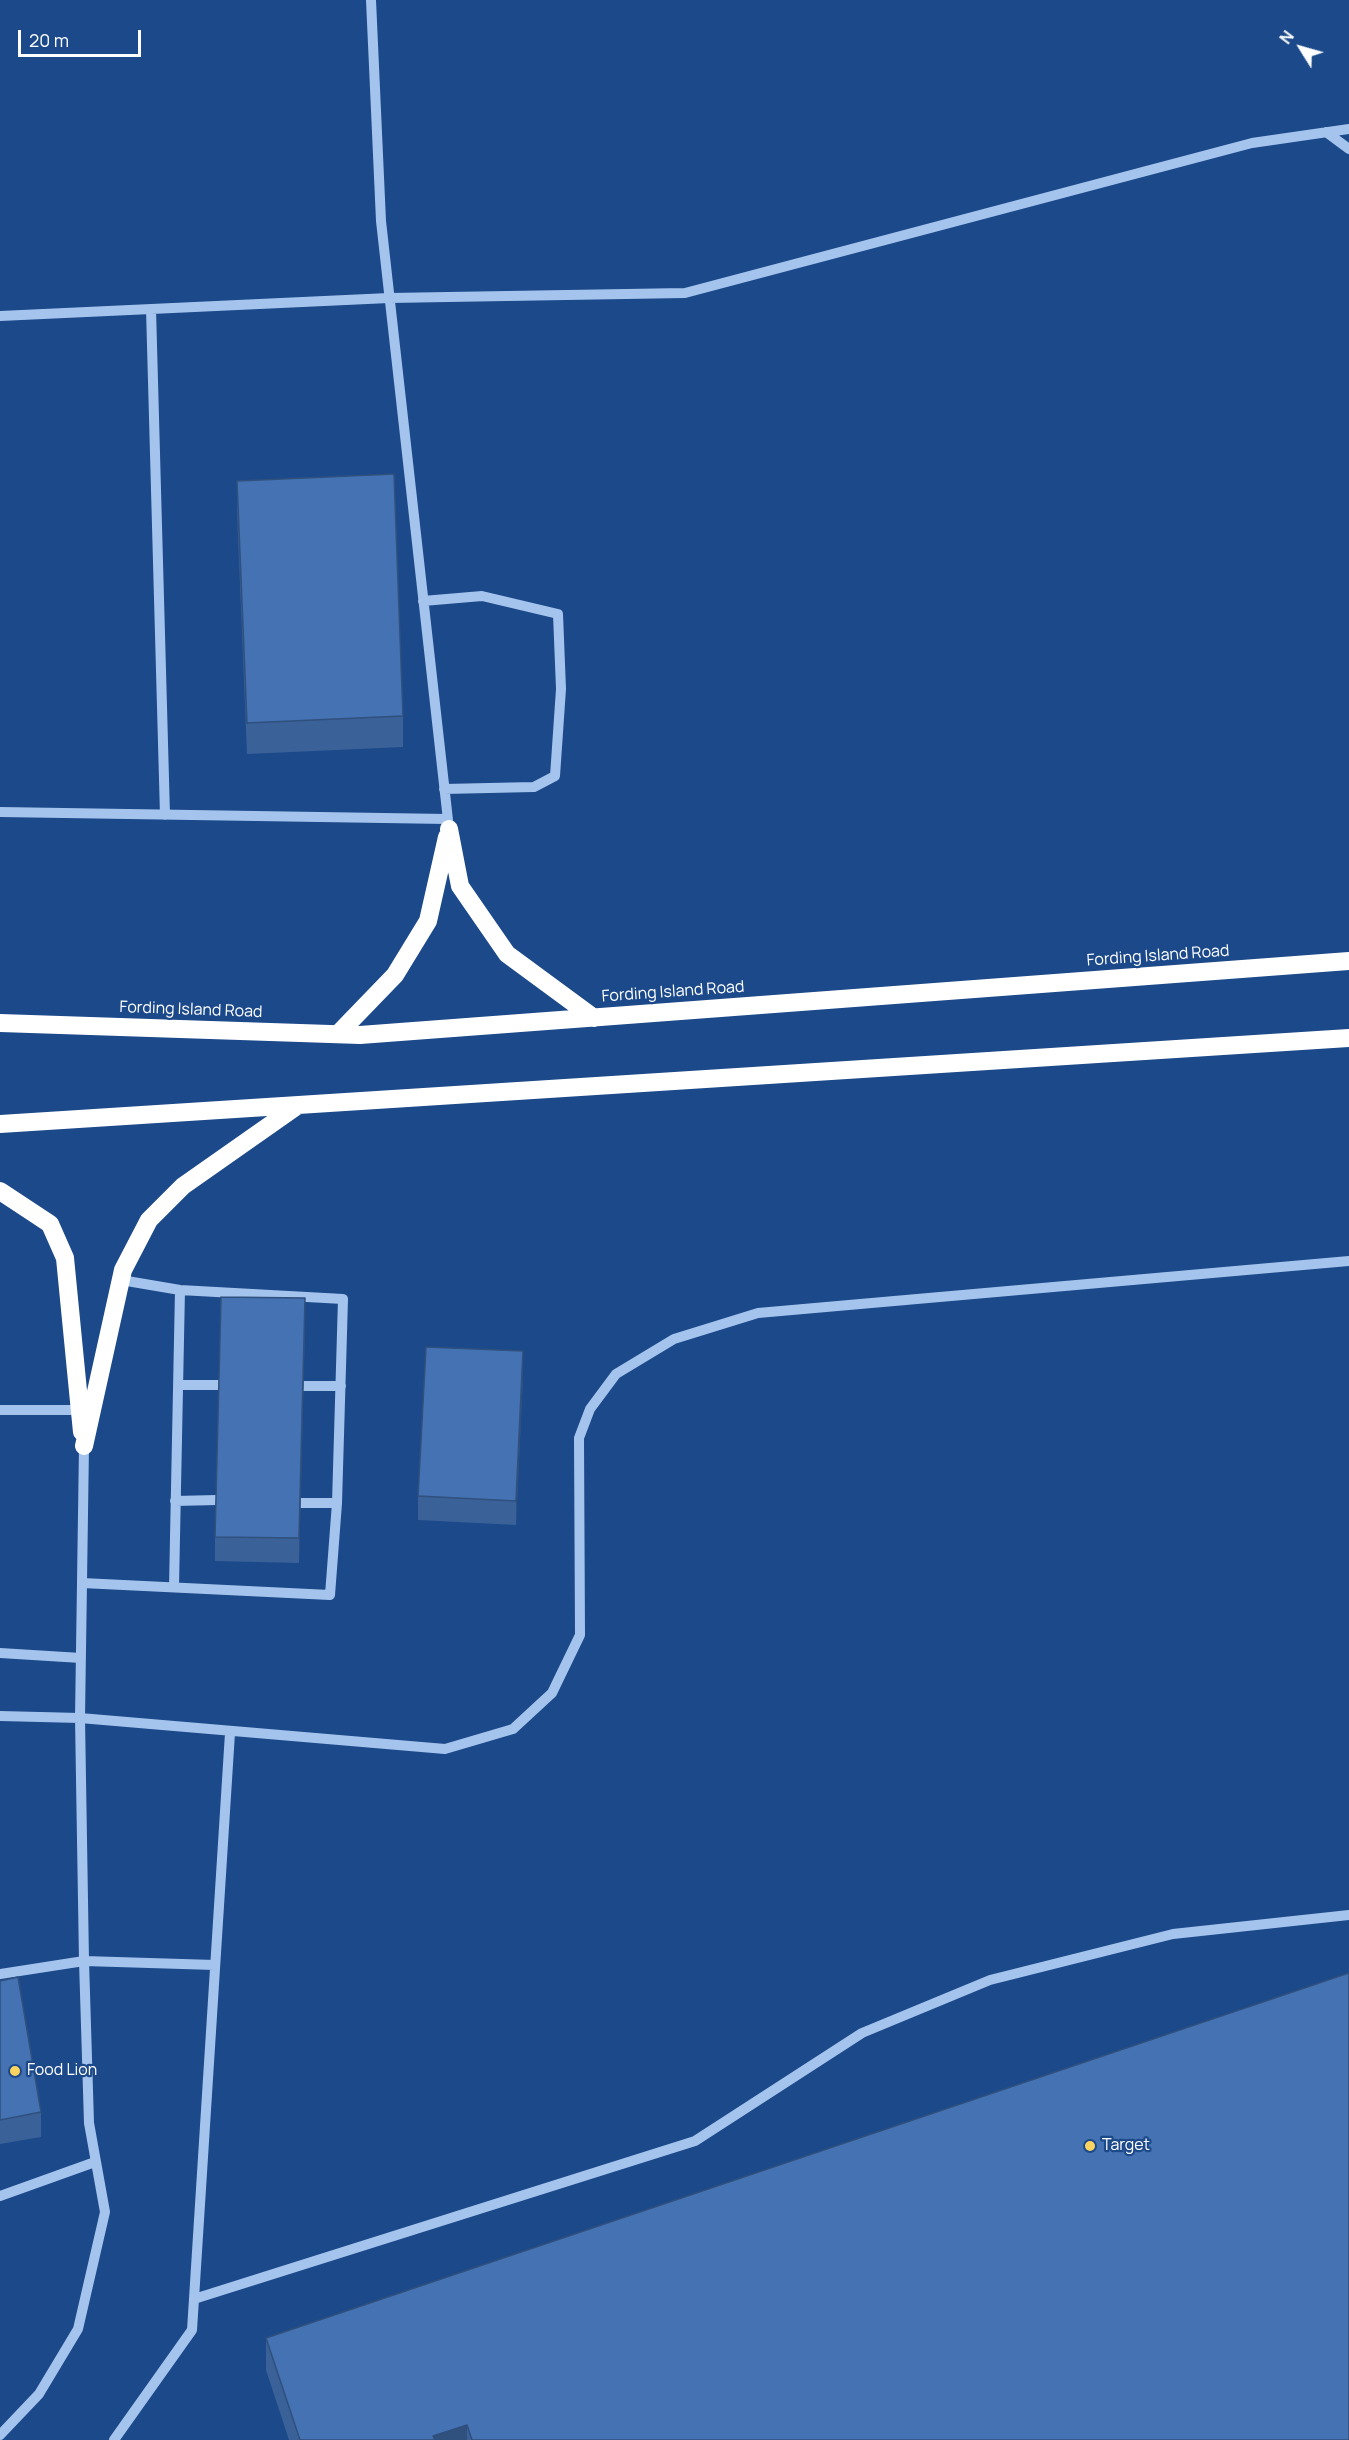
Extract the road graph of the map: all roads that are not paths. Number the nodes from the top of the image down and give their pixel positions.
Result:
1 (371, 0) edge
2 (1349, 129) edge
3 (1326, 132) junction
4 (1349, 150) edge
5 (389, 298) junction
6 (151, 309) junction
7 (0, 316) edge
8 (423, 601) junction
9 (444, 789) junction
10 (0, 812) edge
11 (165, 815) junction
12 (448, 824) junction
13 (1349, 961) edge
14 (594, 1018) junction
15 (0, 1023) edge
16 (338, 1034) junction
17 (1349, 1038) edge
18 (298, 1106) junction
19 (0, 1124) edge
20 (0, 1191) edge
21 (1349, 1261) edge
22 (121, 1280) junction
23 (180, 1290) junction
24 (178, 1385) junction
25 (220, 1385) edge
26 (303, 1386) edge
27 (341, 1386) junction
28 (0, 1410) edge
29 (86, 1410) junction
30 (84, 1446) joint
31 (217, 1500) edge
32 (175, 1501) junction
33 (301, 1503) edge
34 (337, 1503) junction
35 (82, 1583) junction
36 (174, 1587) junction
37 (0, 1653) edge
38 (81, 1658) junction
39 (0, 1716) edge
40 (80, 1718) junction
41 (230, 1733) junction
42 (1349, 1915) edge
43 (84, 1961) junction
44 (215, 1965) junction
45 (0, 1974) edge
46 (95, 2162) junction
47 (0, 2196) edge
48 (194, 2299) junction
49 (0, 2435) edge
50 (120, 2438) edge

1 - 5 street
2 - 3 street
3 - 4 street
3 - 5 street
5 - 6 street
5 - 8 street
6 - 7 street
6 - 11 street
8 - 9 street
8 - 9 street
9 - 12 street
10 - 11 street
11 - 12 street
12 - 14 highway
12 - 16 highway
13 - 14 highway, Fording Island Road
14 - 16 highway, Fording Island Road
15 - 16 highway, Fording Island Road
17 - 18 highway
18 - 19 highway
18 - 22 highway
20 - 29 highway
21 - 41 street
22 - 23 street
22 - 29 highway
23 - 24 street
23 - 27 street
24 - 25 street
24 - 32 street
26 - 27 street
27 - 34 street
28 - 29 street
29 - 30 highway
30 - 35 street
31 - 32 street
32 - 36 street
33 - 34 street
34 - 36 street
35 - 36 street
35 - 38 street
37 - 38 street
38 - 40 street
39 - 40 street
40 - 41 street
40 - 43 street
41 - 44 street
42 - 48 street
43 - 44 street
43 - 45 street
43 - 46 street
44 - 48 street
46 - 47 street
46 - 49 street
48 - 50 street

